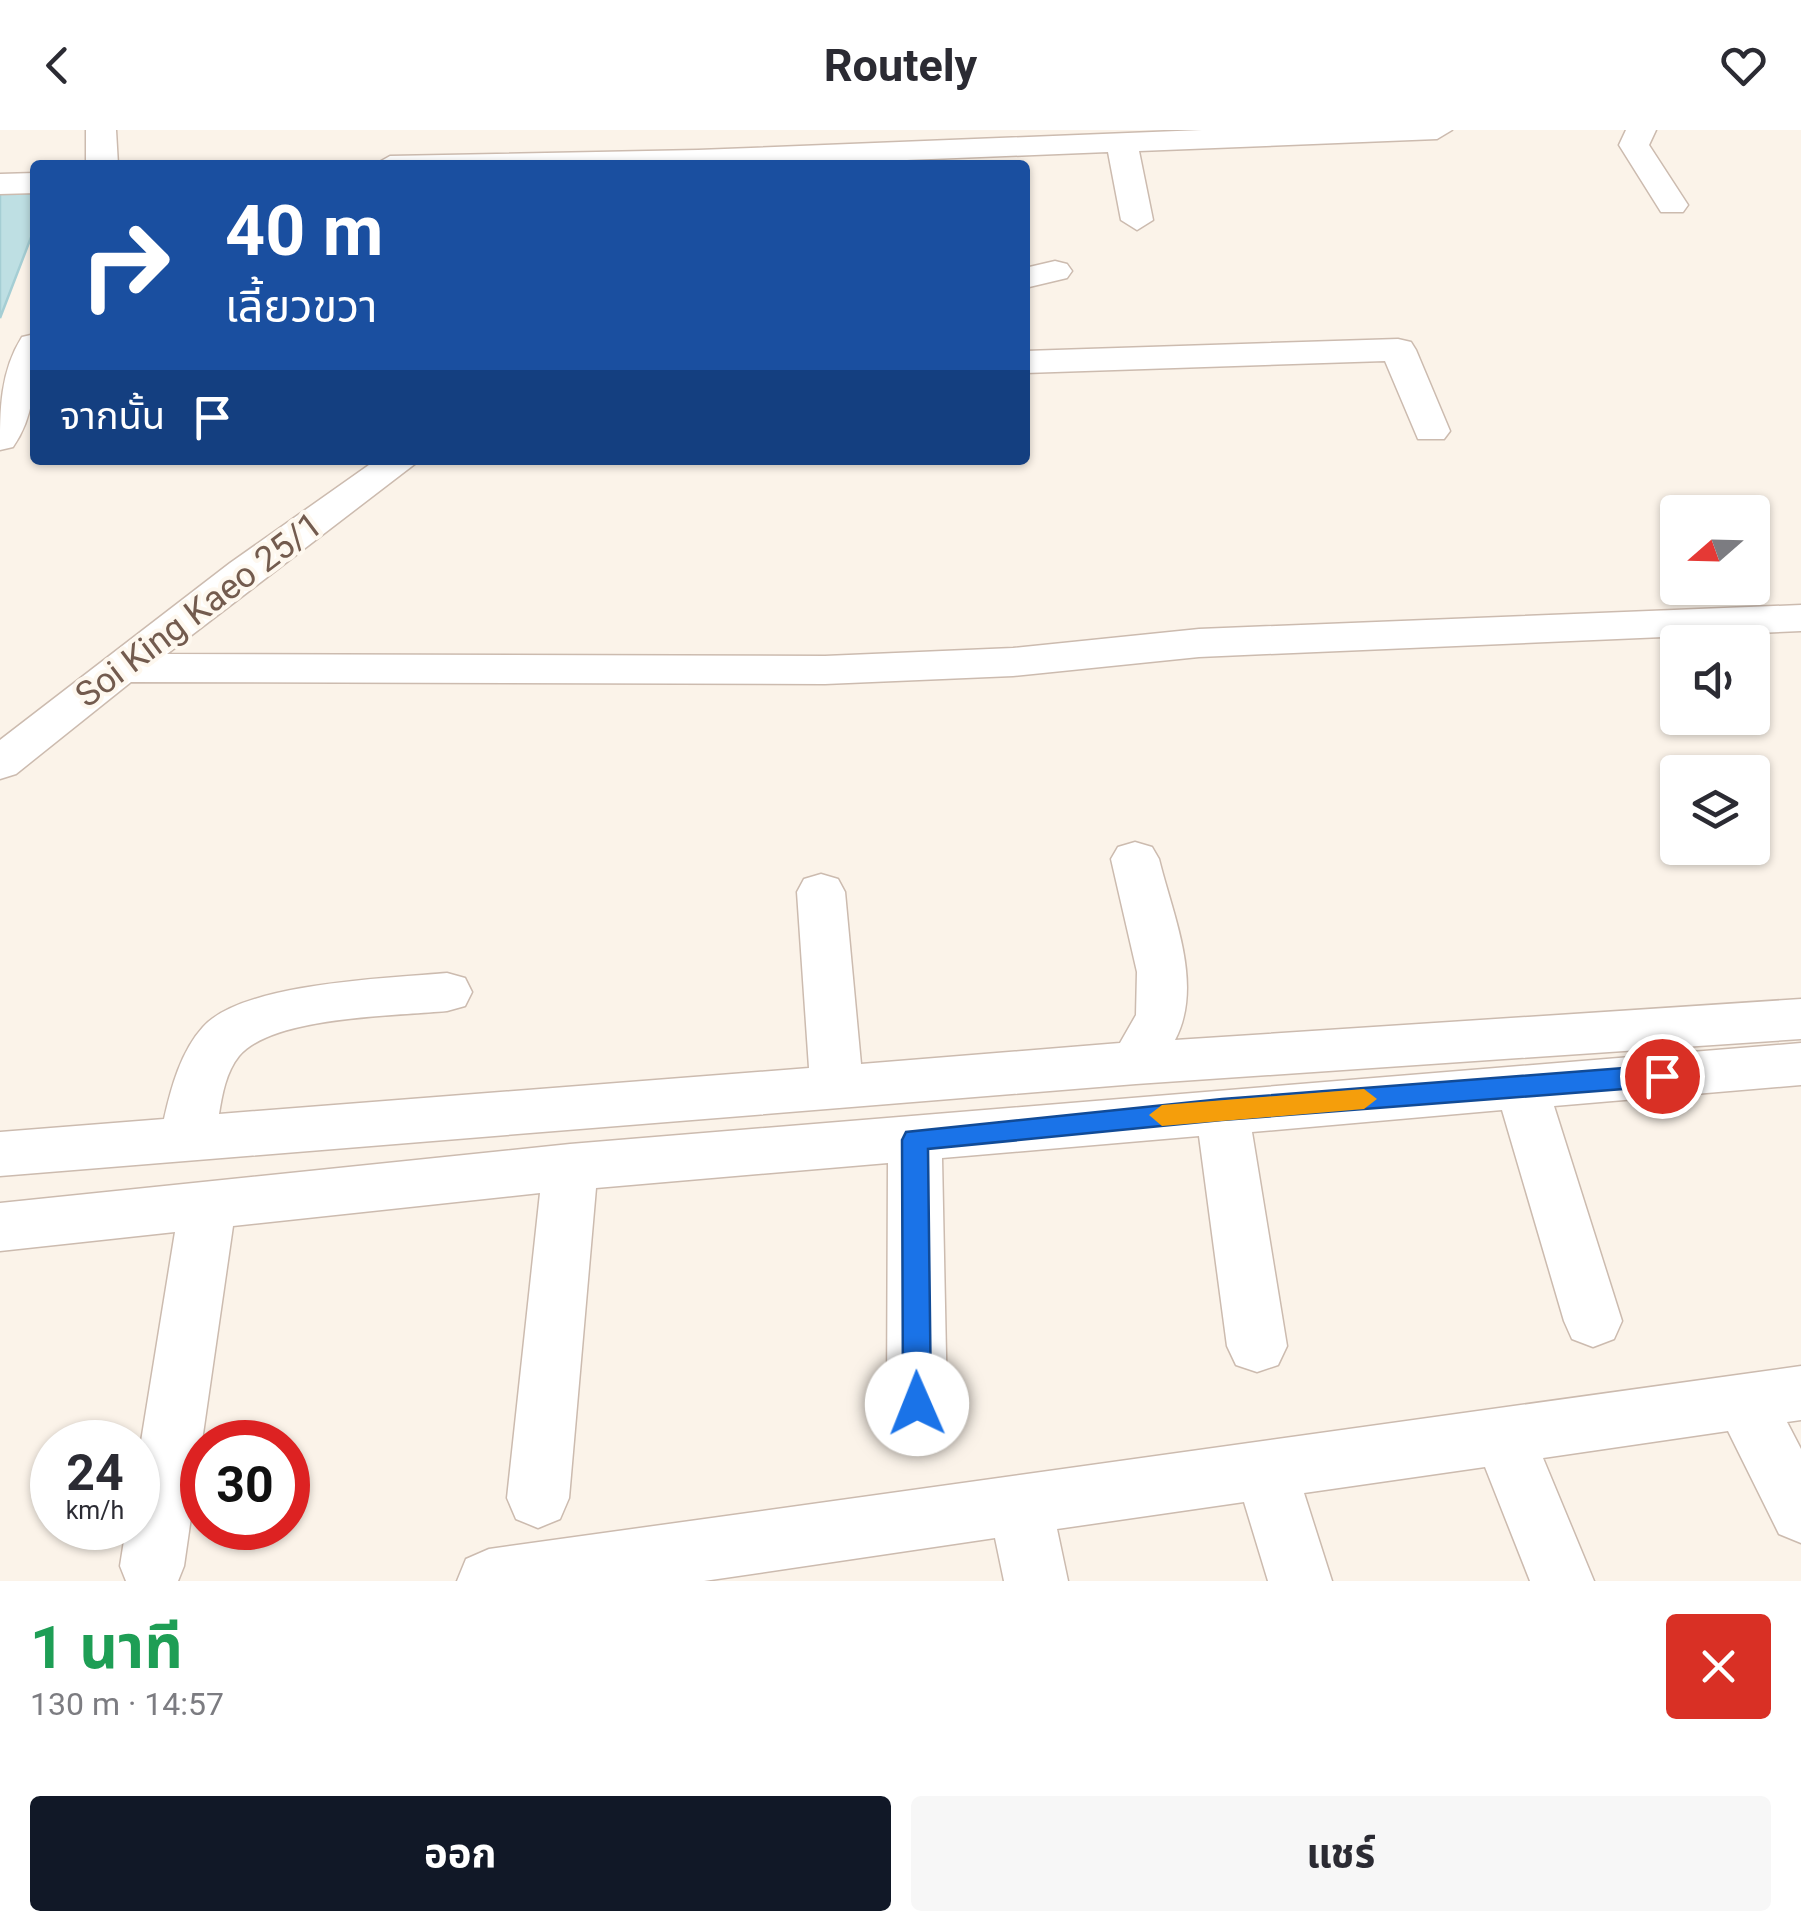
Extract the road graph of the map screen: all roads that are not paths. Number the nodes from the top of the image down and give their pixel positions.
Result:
1 (101, 130) edge
2 (1437, 130) edge
3 (1641, 130) edge
4 (1122, 142) junction
5 (697, 151) edge
6 (994, 156) edge
7 (102, 160) edge
8 (585, 160) edge
9 (0, 184) edge
10 (30, 184) edge
11 (1672, 205) dead end
12 (1137, 220) dead end
13 (30, 358) edge
14 (1030, 362) edge
15 (1431, 431) dead end
16 (0, 439) edge
17 (393, 465) edge
18 (1801, 618) edge
19 (118, 668) junction
20 (0, 763) edge
21 (1135, 859) dead end
22 (821, 892) dead end
23 (447, 992) dead end
24 (1801, 1019) edge
25 (1136, 1064) junction
26 (1801, 1064) edge
27 (837, 1086) junction
28 (1522, 1087) junction
29 (1222, 1110) junction
30 (915, 1140) junction
31 (188, 1141) junction
32 (0, 1154) edge
33 (570, 1167) junction
34 (208, 1203) junction
35 (0, 1226) edge
36 (1593, 1321) dead end
37 (1256, 1346) dead end
38 (1773, 1397) edge
39 (917, 1404) dead end
40 (1503, 1436) junction
41 (1266, 1470) junction
42 (538, 1498) dead end
43 (1020, 1504) junction
44 (1801, 1513) edge
45 (776, 1560) edge
46 (152, 1566) dead end
47 (489, 1581) edge
48 (1036, 1581) edge
49 (1300, 1581) edge
50 (1562, 1581) edge

1 - 7 street
2 - 4 street
3 - 11 street
4 - 6 street
4 - 12 street
5 - 6 street
5 - 8 street
9 - 10 street
13 - 16 street
14 - 15 street
17 - 19 street, Soi King Kaeo 25/1
18 - 19 street
19 - 20 street, Soi King Kaeo 25/1
21 - 25 street
22 - 27 street
23 - 31 street
24 - 25 street
25 - 27 street
26 - 28 street
27 - 31 street
28 - 29 street
28 - 36 street
29 - 30 street
29 - 37 street
30 - 33 street
30 - 39 street
31 - 32 street
33 - 34 street
33 - 42 street
34 - 35 street
34 - 46 street
38 - 40 street
38 - 44 street
40 - 41 street
40 - 50 street
41 - 43 street
41 - 49 street
43 - 45 street
43 - 48 street
45 - 47 street

